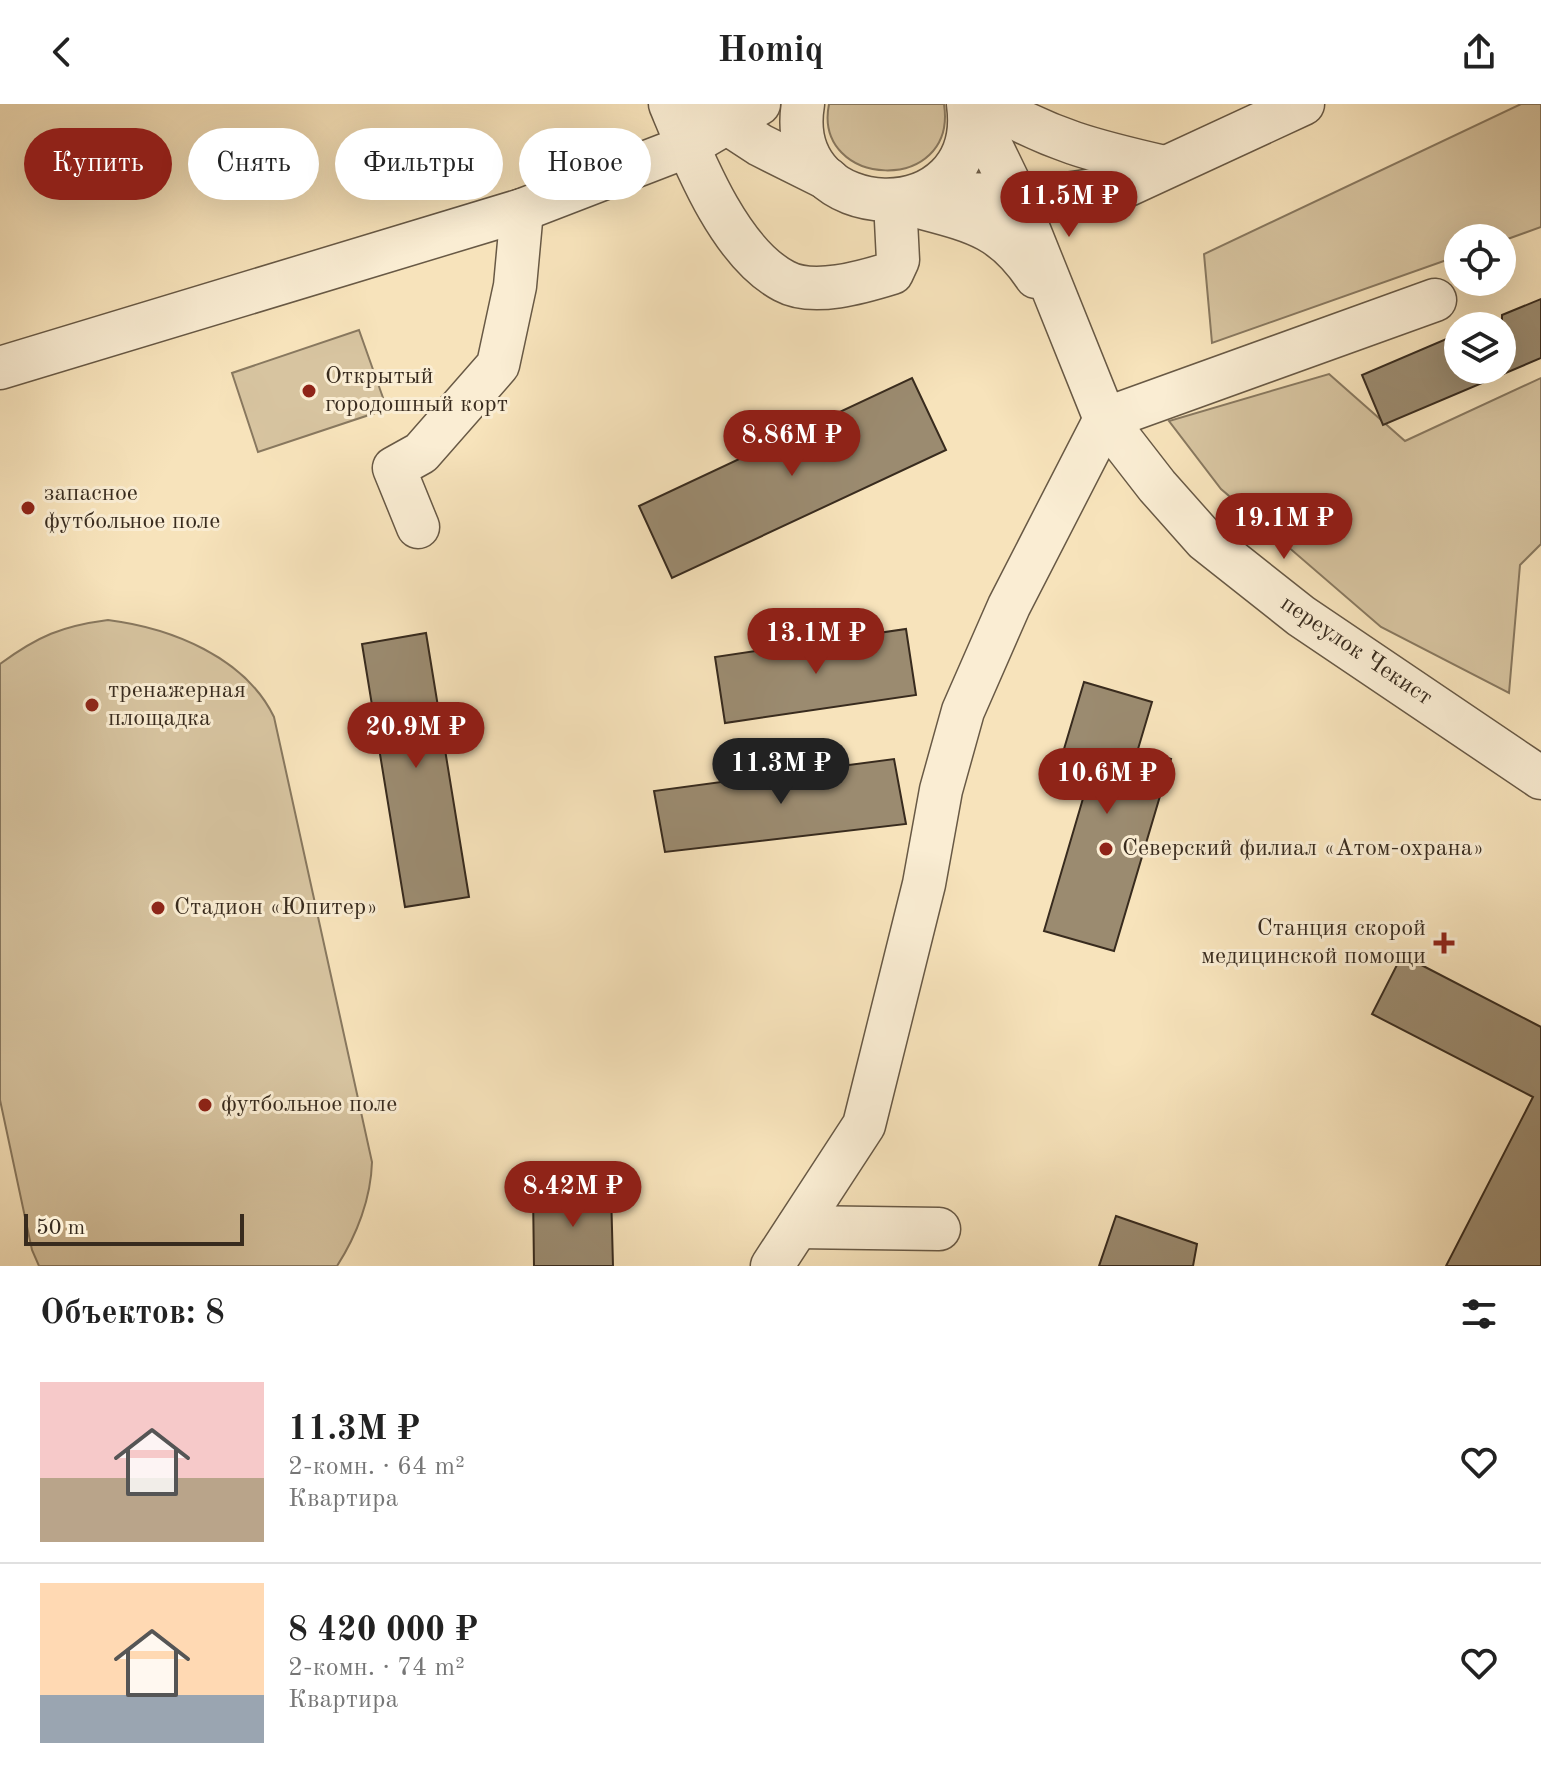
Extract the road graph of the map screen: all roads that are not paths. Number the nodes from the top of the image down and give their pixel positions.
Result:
1 (670, 104) edge
2 (803, 104) edge
3 (970, 104) edge
4 (989, 104) edge
5 (1303, 104) edge
6 (728, 111) edge
7 (688, 146) junction
8 (1164, 167) junction
9 (828, 179) junction
10 (1015, 195) junction
11 (908, 198) junction
12 (522, 210) junction
13 (1435, 300) dead end
14 (1061, 307) junction
15 (0, 368) edge
16 (1105, 419) junction
17 (418, 527) dead end
18 (1541, 778) edge
19 (798, 1227) junction
20 (939, 1229) dead end
21 (772, 1266) edge

1 - 7 street
2 - 9 street
3 - 10 street, переулок Чекист
3 - 11 street
4 - 8 street
5 - 8 street
6 - 7 street
6 - 9 street
7 - 11 street
7 - 12 street
8 - 10 street
9 - 11 street
10 - 11 street
10 - 14 street, переулок Чекист
11 - 14 street, переулок Чекист
12 - 15 street
12 - 17 street
13 - 16 street
14 - 16 street, переулок Чекист
16 - 18 street, переулок Чекист
16 - 19 street
19 - 20 street
19 - 21 street

